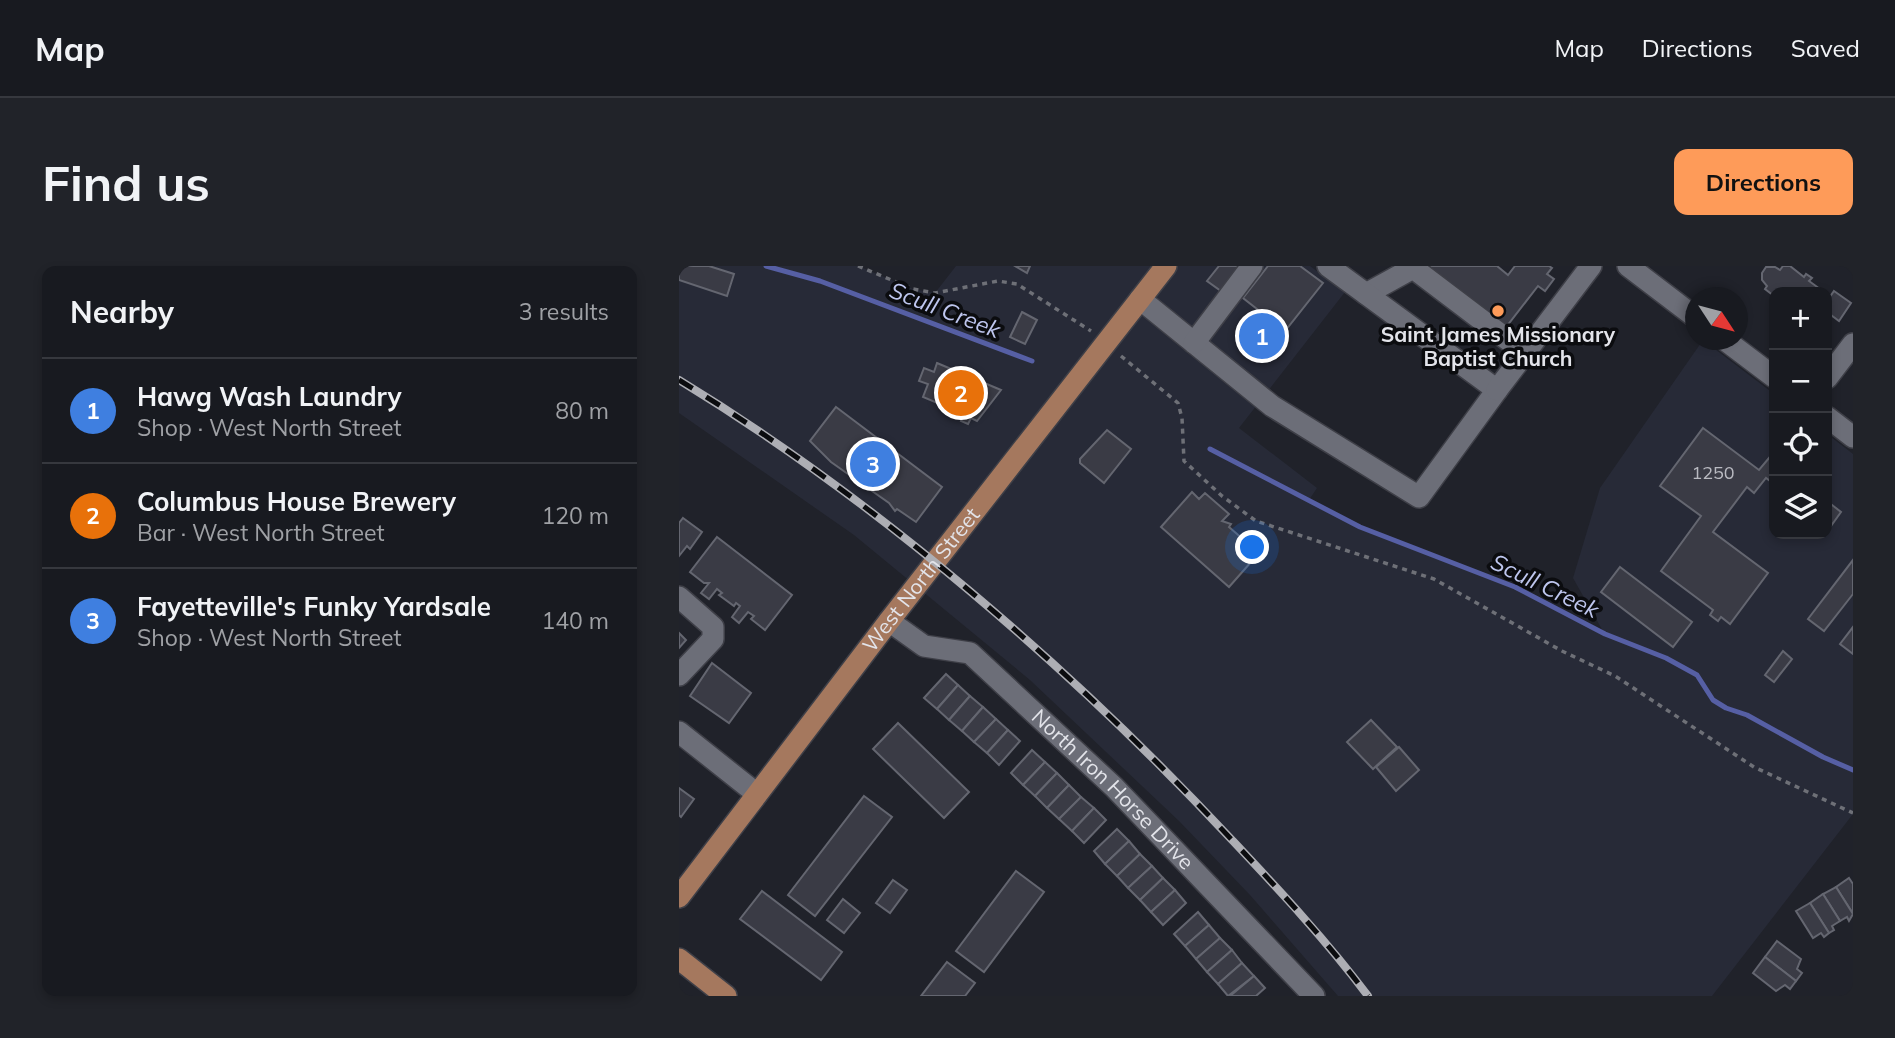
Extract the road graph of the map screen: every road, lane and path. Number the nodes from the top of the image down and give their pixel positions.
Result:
1 (858, 266) edge
2 (1166, 266) edge
3 (1252, 266) edge
4 (1328, 266) edge
5 (1628, 266) edge
6 (1584, 268) edge
7 (1366, 294) junction
8 (1140, 299) junction
9 (1685, 309) edge
10 (1106, 343) junction
11 (1194, 343) junction
12 (1853, 344) edge
13 (1738, 350) edge
14 (1525, 353) junction
15 (1832, 371) edge
16 (1769, 373) edge
17 (1497, 390) junction
18 (1832, 421) edge
19 (1853, 437) edge
20 (679, 597) edge
21 (889, 621) junction
22 (679, 675) edge
23 (679, 732) edge
24 (757, 794) junction
25 (1853, 813) edge
26 (679, 897) edge
27 (679, 959) edge
28 (726, 996) edge
29 (1314, 996) edge

1 - 10 path
2 - 8 main road, West North Street
3 - 11 street
4 - 7 street
5 - 9 street
6 - 14 street
7 - 14 street
7 - 17 street
8 - 10 main road, West North Street
8 - 11 street
10 - 21 main road, West North Street
10 - 25 path
11 - 17 street
12 - 15 street
13 - 16 street
14 - 17 street
18 - 19 street
20 - 22 street
21 - 24 main road, West North Street
21 - 29 street, North Iron Horse Drive
23 - 24 street
24 - 26 main road, West North Street
27 - 28 main road

